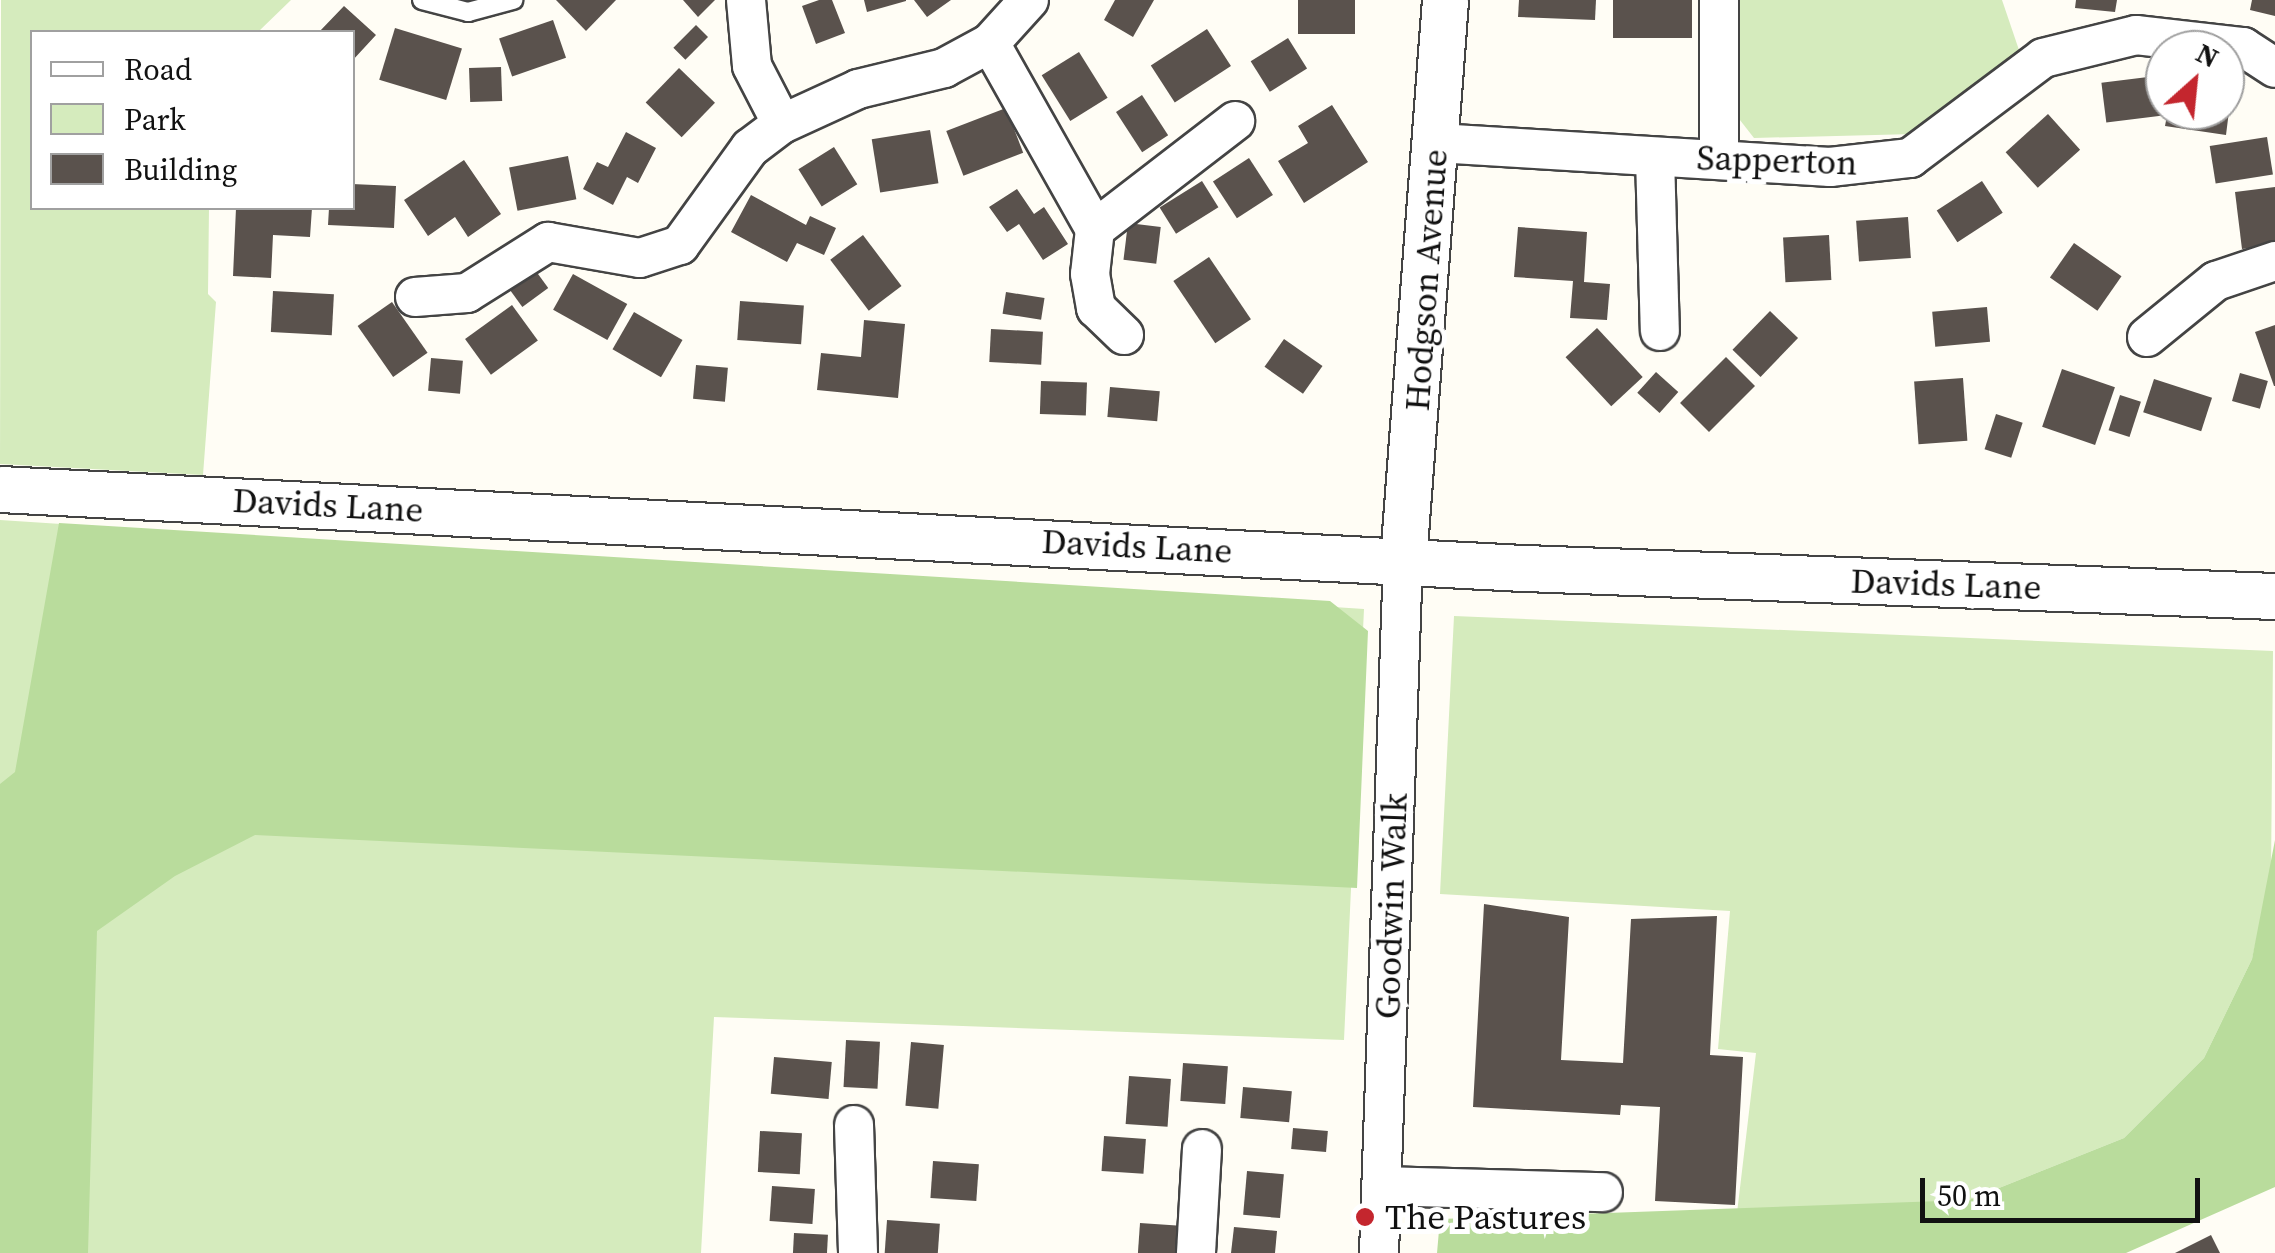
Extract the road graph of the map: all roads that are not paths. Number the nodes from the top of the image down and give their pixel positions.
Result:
1 (422, 0) edge
2 (512, 0) edge
3 (746, 0) edge
4 (1029, 0) edge
5 (1445, 0) edge
6 (1719, 0) edge
7 (990, 44) junction
8 (2275, 68) edge
9 (1235, 121) dead end
10 (782, 124) junction
11 (1436, 143) junction
12 (1655, 157) junction
13 (1719, 158) junction
14 (1095, 229) junction
15 (2275, 261) edge
16 (416, 297) dead end
17 (1660, 331) dead end
18 (1124, 334) dead end
19 (2147, 336) dead end
20 (0, 489) edge
21 (1403, 560) junction
22 (2275, 596) edge
23 (854, 1125) dead end
24 (1202, 1149) dead end
25 (1382, 1186) junction
26 (1603, 1192) dead end
27 (858, 1253) edge
28 (1196, 1253) edge
29 (1379, 1253) edge

1 - 2 lane
3 - 10 street
4 - 7 street
5 - 11 street, Hodgson Avenue
6 - 13 street
7 - 10 street
7 - 14 street
8 - 13 street, Sapperton
9 - 14 street
10 - 16 street
11 - 12 street, Sapperton
11 - 21 street, Hodgson Avenue
12 - 13 street, Sapperton
12 - 17 street, Sapperton
14 - 18 street
15 - 19 street
20 - 21 street, Davids Lane
21 - 22 street, Davids Lane
21 - 25 street, Goodwin Walk
23 - 27 street
24 - 28 street
25 - 26 street
25 - 29 street, Goodwin Walk

